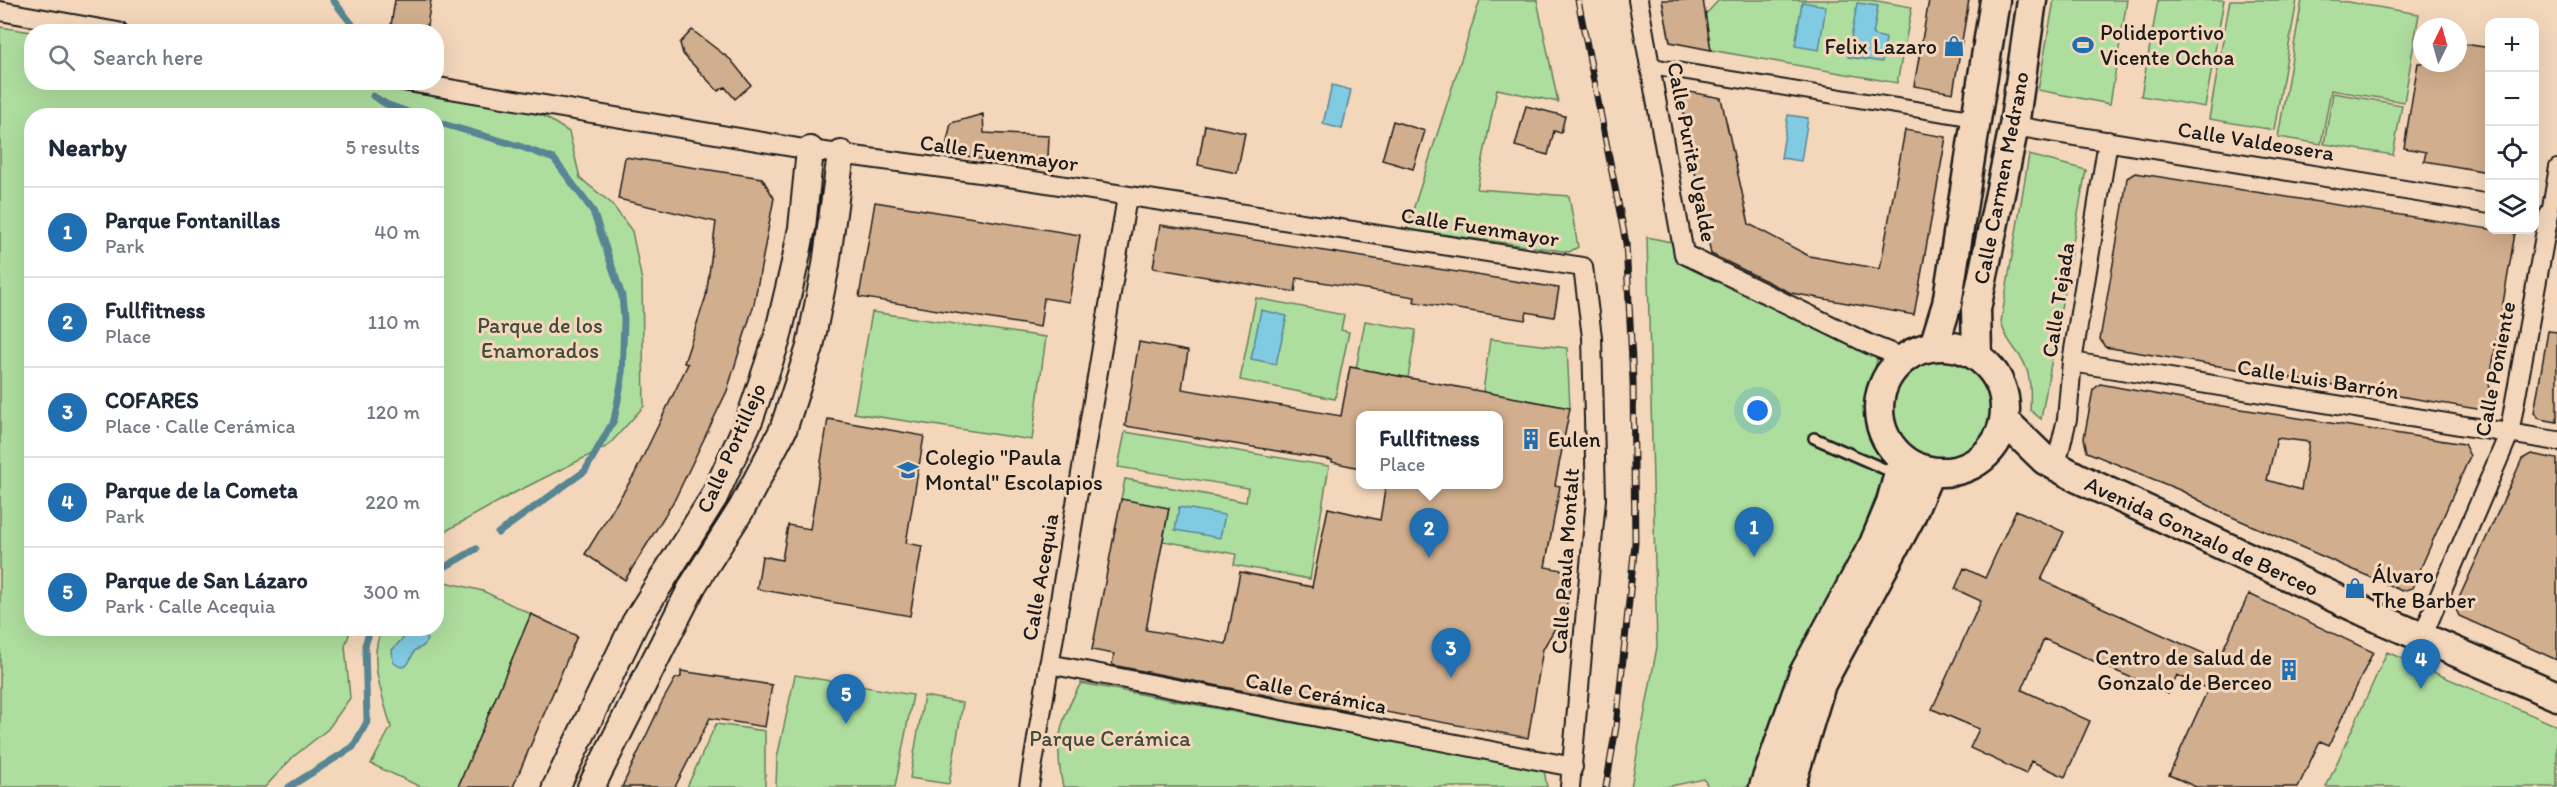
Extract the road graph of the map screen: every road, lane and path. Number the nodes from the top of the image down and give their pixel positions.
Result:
1 (1638, 0) edge
2 (1995, 0) edge
3 (2032, 0) edge
4 (0, 11) edge
5 (73, 24) edge
6 (1651, 66) junction
7 (444, 88) edge
8 (1976, 119) junction
9 (2014, 126) junction
10 (2108, 141) junction
11 (810, 150) junction
12 (841, 154) junction
13 (2557, 167) edge
14 (1127, 197) junction
15 (2485, 203) edge
16 (2547, 214) edge
17 (1583, 267) joint
18 (1934, 346) junction
19 (1977, 356) junction
20 (1904, 358) junction
21 (2072, 362) junction
22 (2004, 420) junction
23 (2509, 434) junction
24 (1814, 438) dead end
25 (2557, 441) edge
26 (1980, 458) junction
27 (2051, 463) junction
28 (1901, 467) junction
29 (1930, 471) junction
30 (2422, 637) junction
31 (1049, 664) junction
32 (2557, 696) edge
33 (1573, 767) junction
34 (556, 787) edge
35 (591, 787) edge
36 (1029, 787) edge
37 (1570, 787) edge
38 (1764, 787) edge
39 (1791, 787) edge

1 - 6 street, Calle Purita Ugalde
2 - 8 main road, Calle Carmen Medrano
3 - 9 main road, Calle Carmen Medrano
4 - 5 street
6 - 8 street
6 - 20 street, Calle Purita Ugalde
7 - 11 street, Calle Fuenmayor
8 - 18 main road, Calle Carmen Medrano
9 - 10 street, Calle Valdeosera
9 - 19 main road, Calle Carmen Medrano
10 - 15 street, Calle Valdeosera
10 - 21 street, Calle Tejada
11 - 12 street, Calle Fuenmayor
11 - 34 main road, Calle Portillejo
12 - 14 street, Calle Fuenmayor
12 - 35 main road, Calle Portillejo
13 - 16 street, Calle Poniente
14 - 17 street, Calle Fuenmayor
14 - 31 street, Calle Acequia
16 - 23 street, Calle Poniente
17 - 33 street, Calle Paula Montalt
18 - 19 main road
18 - 20 main road
19 - 22 main road
20 - 28 main road
21 - 23 street, Calle Luis Barrón
21 - 27 street, Calle Tejada
22 - 26 main road
22 - 27 main road, Avenida Gonzalo de Berceo
23 - 25 street, Calle Luis Barrón
23 - 30 street, Calle Poniente
24 - 28 lane
26 - 27 main road, Avenida Gonzalo de Berceo
26 - 29 main road
27 - 30 main road, Avenida Gonzalo de Berceo
28 - 29 main road
28 - 38 main road
29 - 39 main road
30 - 32 main road, Avenida Gonzalo de Berceo
31 - 33 street, Calle Cerámica
31 - 36 street, Calle Acequia
33 - 37 street, Calle Paula Montalt

